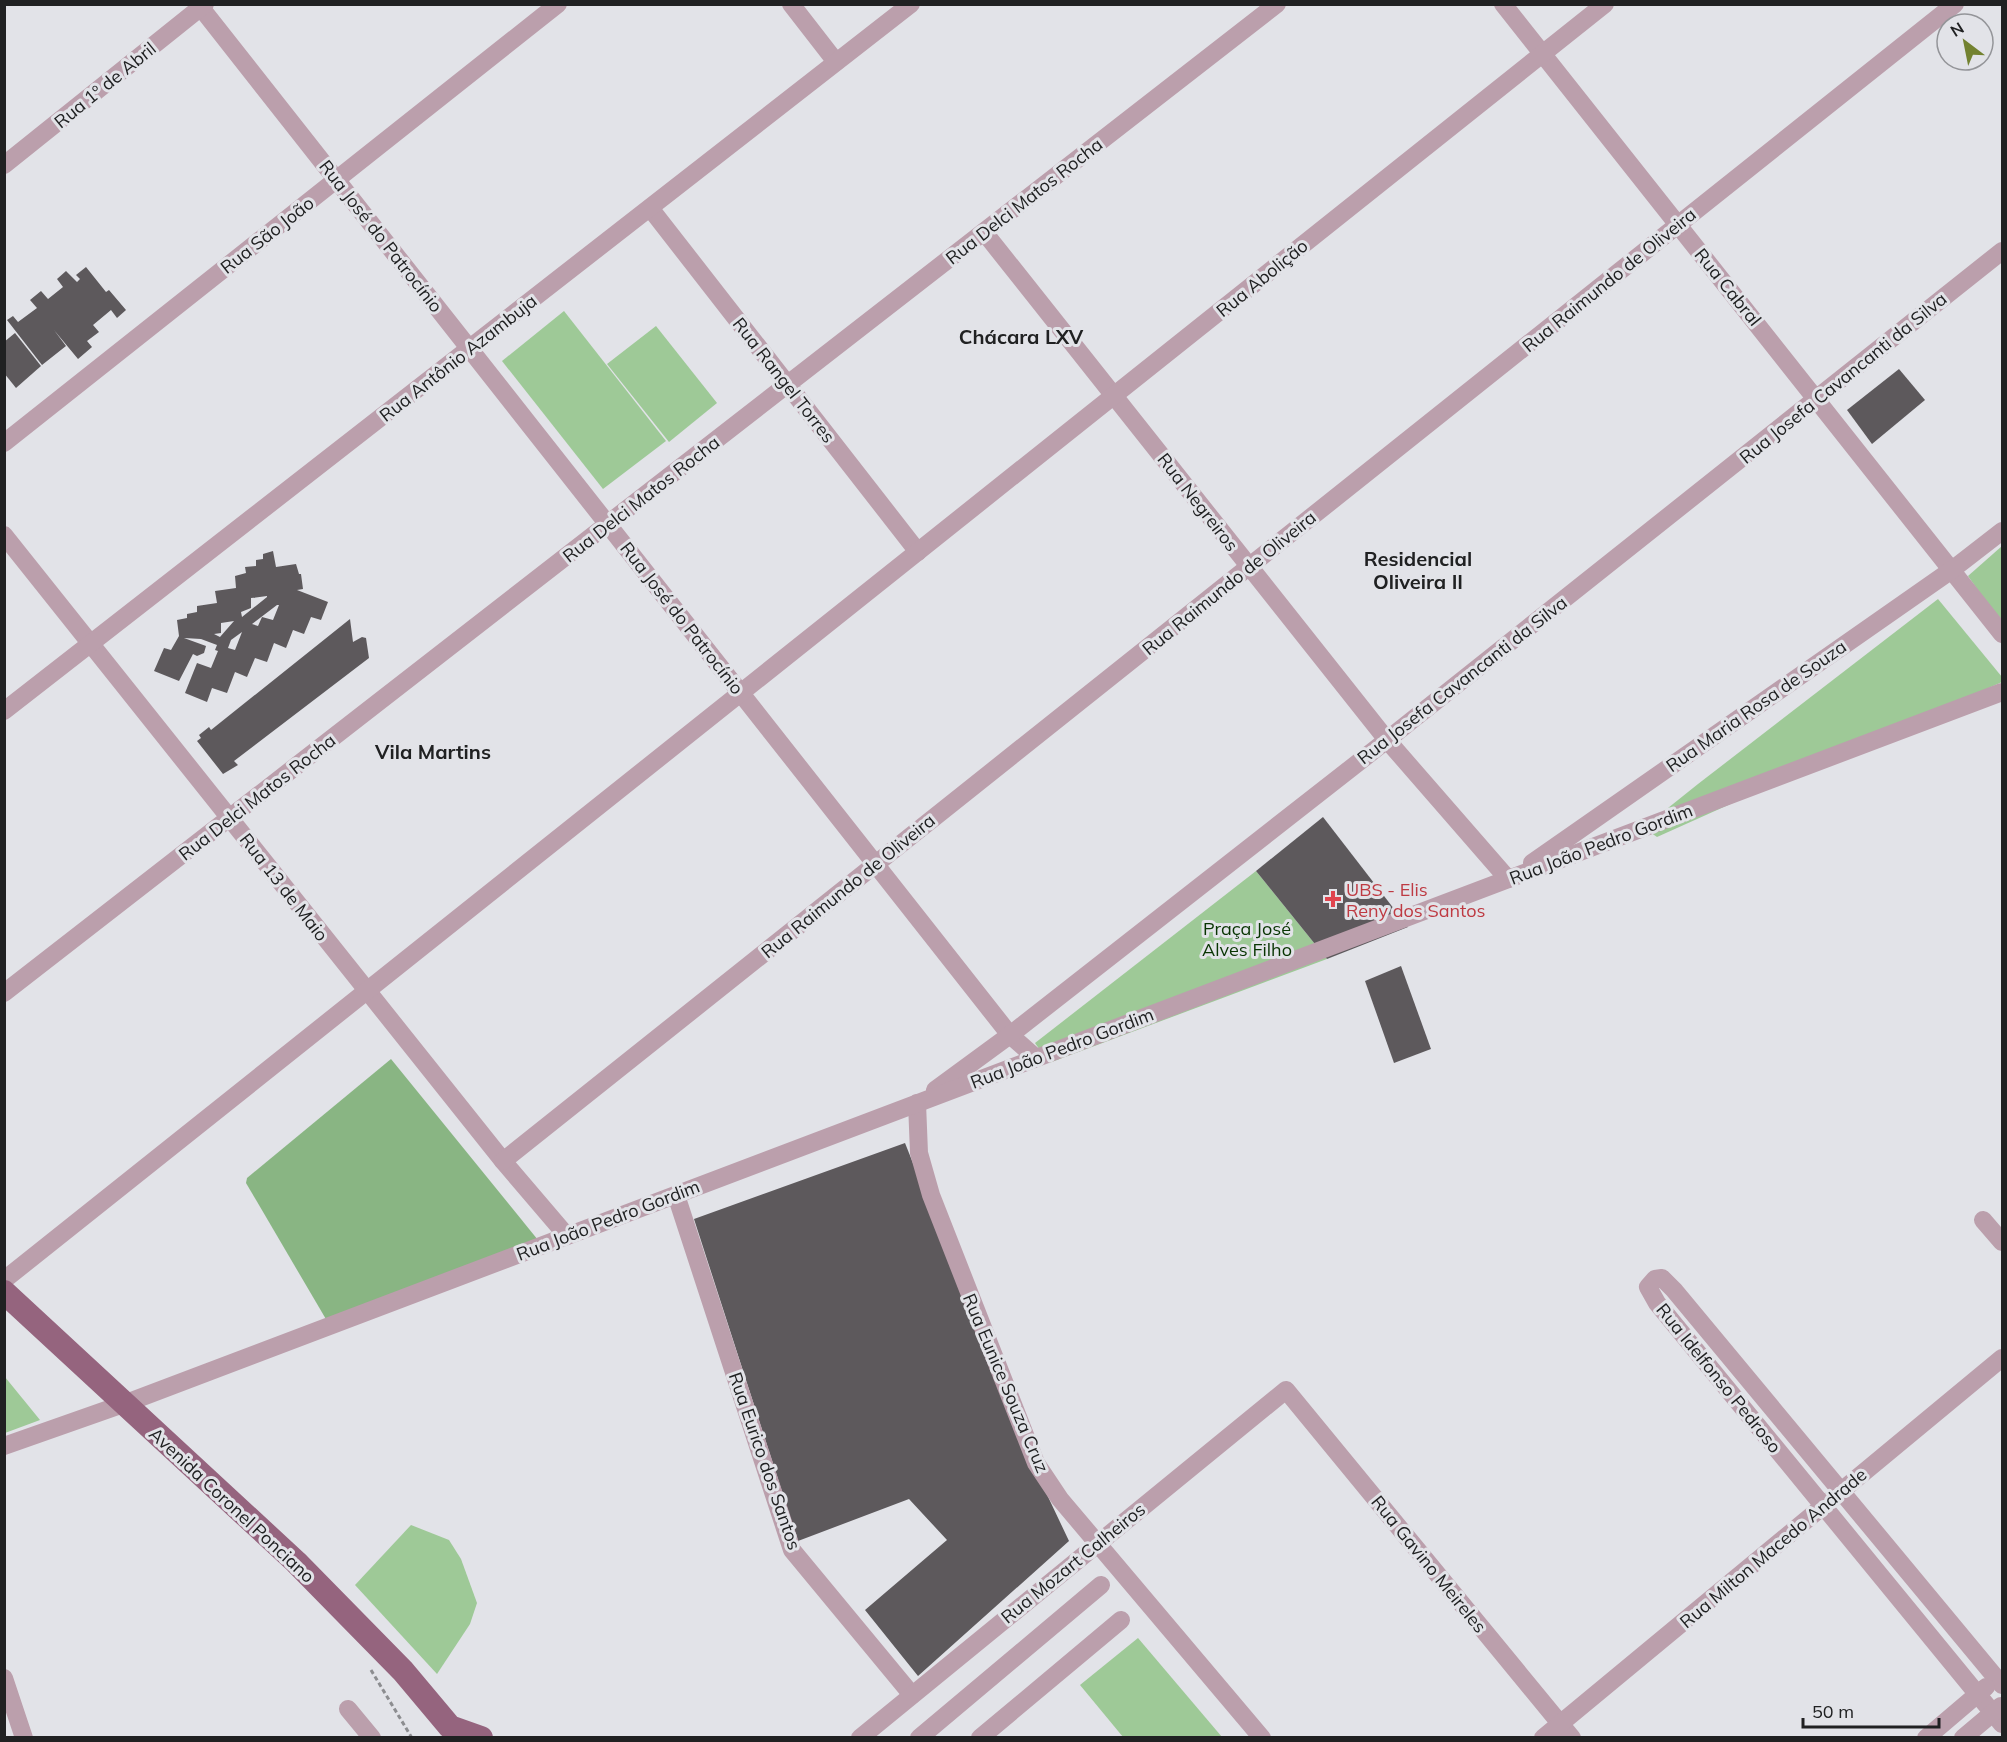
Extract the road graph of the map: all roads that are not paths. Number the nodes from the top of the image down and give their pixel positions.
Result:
1 (558, 4) edge
2 (791, 4) edge
3 (911, 4) edge
4 (1277, 4) edge
5 (1503, 4) edge
6 (1605, 4) edge
7 (1955, 4) edge
8 (201, 6) edge
9 (1543, 54) junction
10 (836, 62) junction
11 (4, 165) edge
12 (336, 180) junction
13 (650, 208) junction
14 (1679, 225) junction
15 (984, 232) junction
16 (2002, 251) edge
17 (469, 348) junction
18 (788, 385) junction
19 (1114, 396) junction
20 (1818, 399) junction
21 (4, 443) edge
22 (608, 524) junction
23 (2002, 531) edge
24 (4, 535) edge
25 (918, 552) junction
26 (1250, 566) junction
27 (1953, 569) junction
28 (2002, 634) edge
29 (91, 644) junction
30 (2002, 692) edge
31 (741, 693) junction
32 (4, 711) edge
33 (1387, 740) junction
34 (230, 818) junction
35 (876, 864) junction
36 (1508, 879) junction
37 (367, 991) junction
38 (4, 993) edge
39 (1010, 1035) junction
40 (1036, 1058) junction
41 (917, 1103) junction
42 (502, 1161) junction
43 (676, 1195) junction
44 (1983, 1220) dead end
45 (567, 1236) junction
46 (2002, 1242) edge
47 (4, 1280) edge
48 (4, 1292) edge
49 (2002, 1358) edge
50 (1286, 1390) joint
51 (122, 1404) junction
52 (4, 1446) edge
53 (1841, 1491) junction
54 (1824, 1506) junction
55 (1097, 1543) junction
56 (1101, 1585) dead end
57 (1121, 1620) dead end
58 (4, 1678) edge
59 (2000, 1682) edge
60 (1978, 1694) junction
61 (912, 1695) junction
62 (348, 1709) dead end
63 (1999, 1714) edge
64 (1566, 1730) edge
65 (450, 1732) edge
66 (24, 1737) edge
67 (372, 1737) edge
68 (481, 1737) edge
69 (860, 1737) edge
70 (919, 1737) edge
71 (980, 1737) edge
72 (1262, 1737) edge
73 (1543, 1737) edge
74 (1926, 1737) edge
75 (1963, 1737) edge

1 - 12 street, Rua São João
2 - 10 street
3 - 10 street, Rua Antônio Azambuja
4 - 15 street, Rua Delci Matos Rocha
5 - 9 street, Rua Cabral
6 - 9 street, Rua Abolição
7 - 14 street, Rua Raimundo de Oliveira
8 - 11 street, Rua 1º de Abril
8 - 12 street, Rua José do Patrocínio
9 - 14 street, Rua Cabral
9 - 19 street, Rua Abolição
10 - 13 street, Rua Antônio Azambuja
12 - 17 street, Rua José do Patrocínio
12 - 21 street, Rua São João
13 - 17 street, Rua Antônio Azambuja
13 - 18 street, Rua Rangel Torres
14 - 20 street, Rua Cabral
14 - 26 street, Rua Raimundo de Oliveira
15 - 18 street, Rua Delci Matos Rocha
15 - 19 street, Rua Negreiros
16 - 20 street, Rua Josefa Cavancanti da Silva
17 - 22 street, Rua José do Patrocínio
17 - 29 street, Rua Antônio Azambuja
18 - 22 street, Rua Delci Matos Rocha
18 - 25 street, Rua Rangel Torres
19 - 25 street, Rua Abolição
19 - 26 street, Rua Negreiros
20 - 27 street, Rua Cabral
20 - 33 street, Rua Josefa Cavancanti da Silva
22 - 31 street, Rua José do Patrocínio
22 - 34 street, Rua Delci Matos Rocha
23 - 27 street, Rua Maria Rosa de Souza
24 - 29 street, Rua 13 de Maio
25 - 31 street, Rua Abolição
26 - 33 street, Rua Negreiros
26 - 35 street, Rua Raimundo de Oliveira
27 - 28 street, Rua Cabral
27 - 36 street, Rua Maria Rosa de Souza
29 - 32 street, Rua Antônio Azambuja
29 - 34 street, Rua 13 de Maio
30 - 36 street, Rua João Pedro Gordim
31 - 35 street, Rua José do Patrocínio
31 - 37 street, Rua Abolição
33 - 36 street, Rua Negreiros
33 - 39 street, Rua Josefa Cavancanti da Silva
34 - 37 street, Rua 13 de Maio
34 - 38 street, Rua Delci Matos Rocha
35 - 39 street, Rua José do Patrocínio
35 - 42 street, Rua Raimundo de Oliveira
36 - 40 street, Rua João Pedro Gordim
37 - 42 street, Rua 13 de Maio
37 - 47 street, Rua Abolição
39 - 40 street, Rua José do Patrocínio
39 - 41 street, Rua Josefa Cavancanti da Silva
40 - 41 street, Rua João Pedro Gordim
41 - 43 street, Rua João Pedro Gordim
41 - 55 street, Rua Eunice Souza Cruz
42 - 45 street, Rua 13 de Maio
43 - 45 street, Rua João Pedro Gordim
43 - 61 street, Rua Eurico dos Santos
44 - 46 street
45 - 51 street, Rua João Pedro Gordim
48 - 51 main road, Avenida Coronel Ponciano
49 - 53 street, Rua Milton Macedo Andrade
50 - 55 street, Rua Mozart Calheiros
50 - 64 street, Rua Gavino Meireles
51 - 52 street, Rua João Pedro Gordim
51 - 65 main road, Avenida Coronel Ponciano
53 - 54 street, Rua Milton Macedo Andrade
53 - 54 street, Rua Idelfonso Pedroso
53 - 59 street, Rua Idelfonso Pedroso
54 - 60 street, Rua Idelfonso Pedroso
54 - 64 street, Rua Milton Macedo Andrade
55 - 61 street, Rua Mozart Calheiros
55 - 72 street, Rua Eunice Souza Cruz
56 - 70 street
57 - 71 street
58 - 66 street
59 - 60 street
60 - 63 street, Rua Idelfonso Pedroso
60 - 74 street
61 - 69 street, Rua Mozart Calheiros
62 - 67 street
63 - 75 street
64 - 73 street, Rua Milton Macedo Andrade
65 - 68 main road, Avenida Coronel Ponciano

